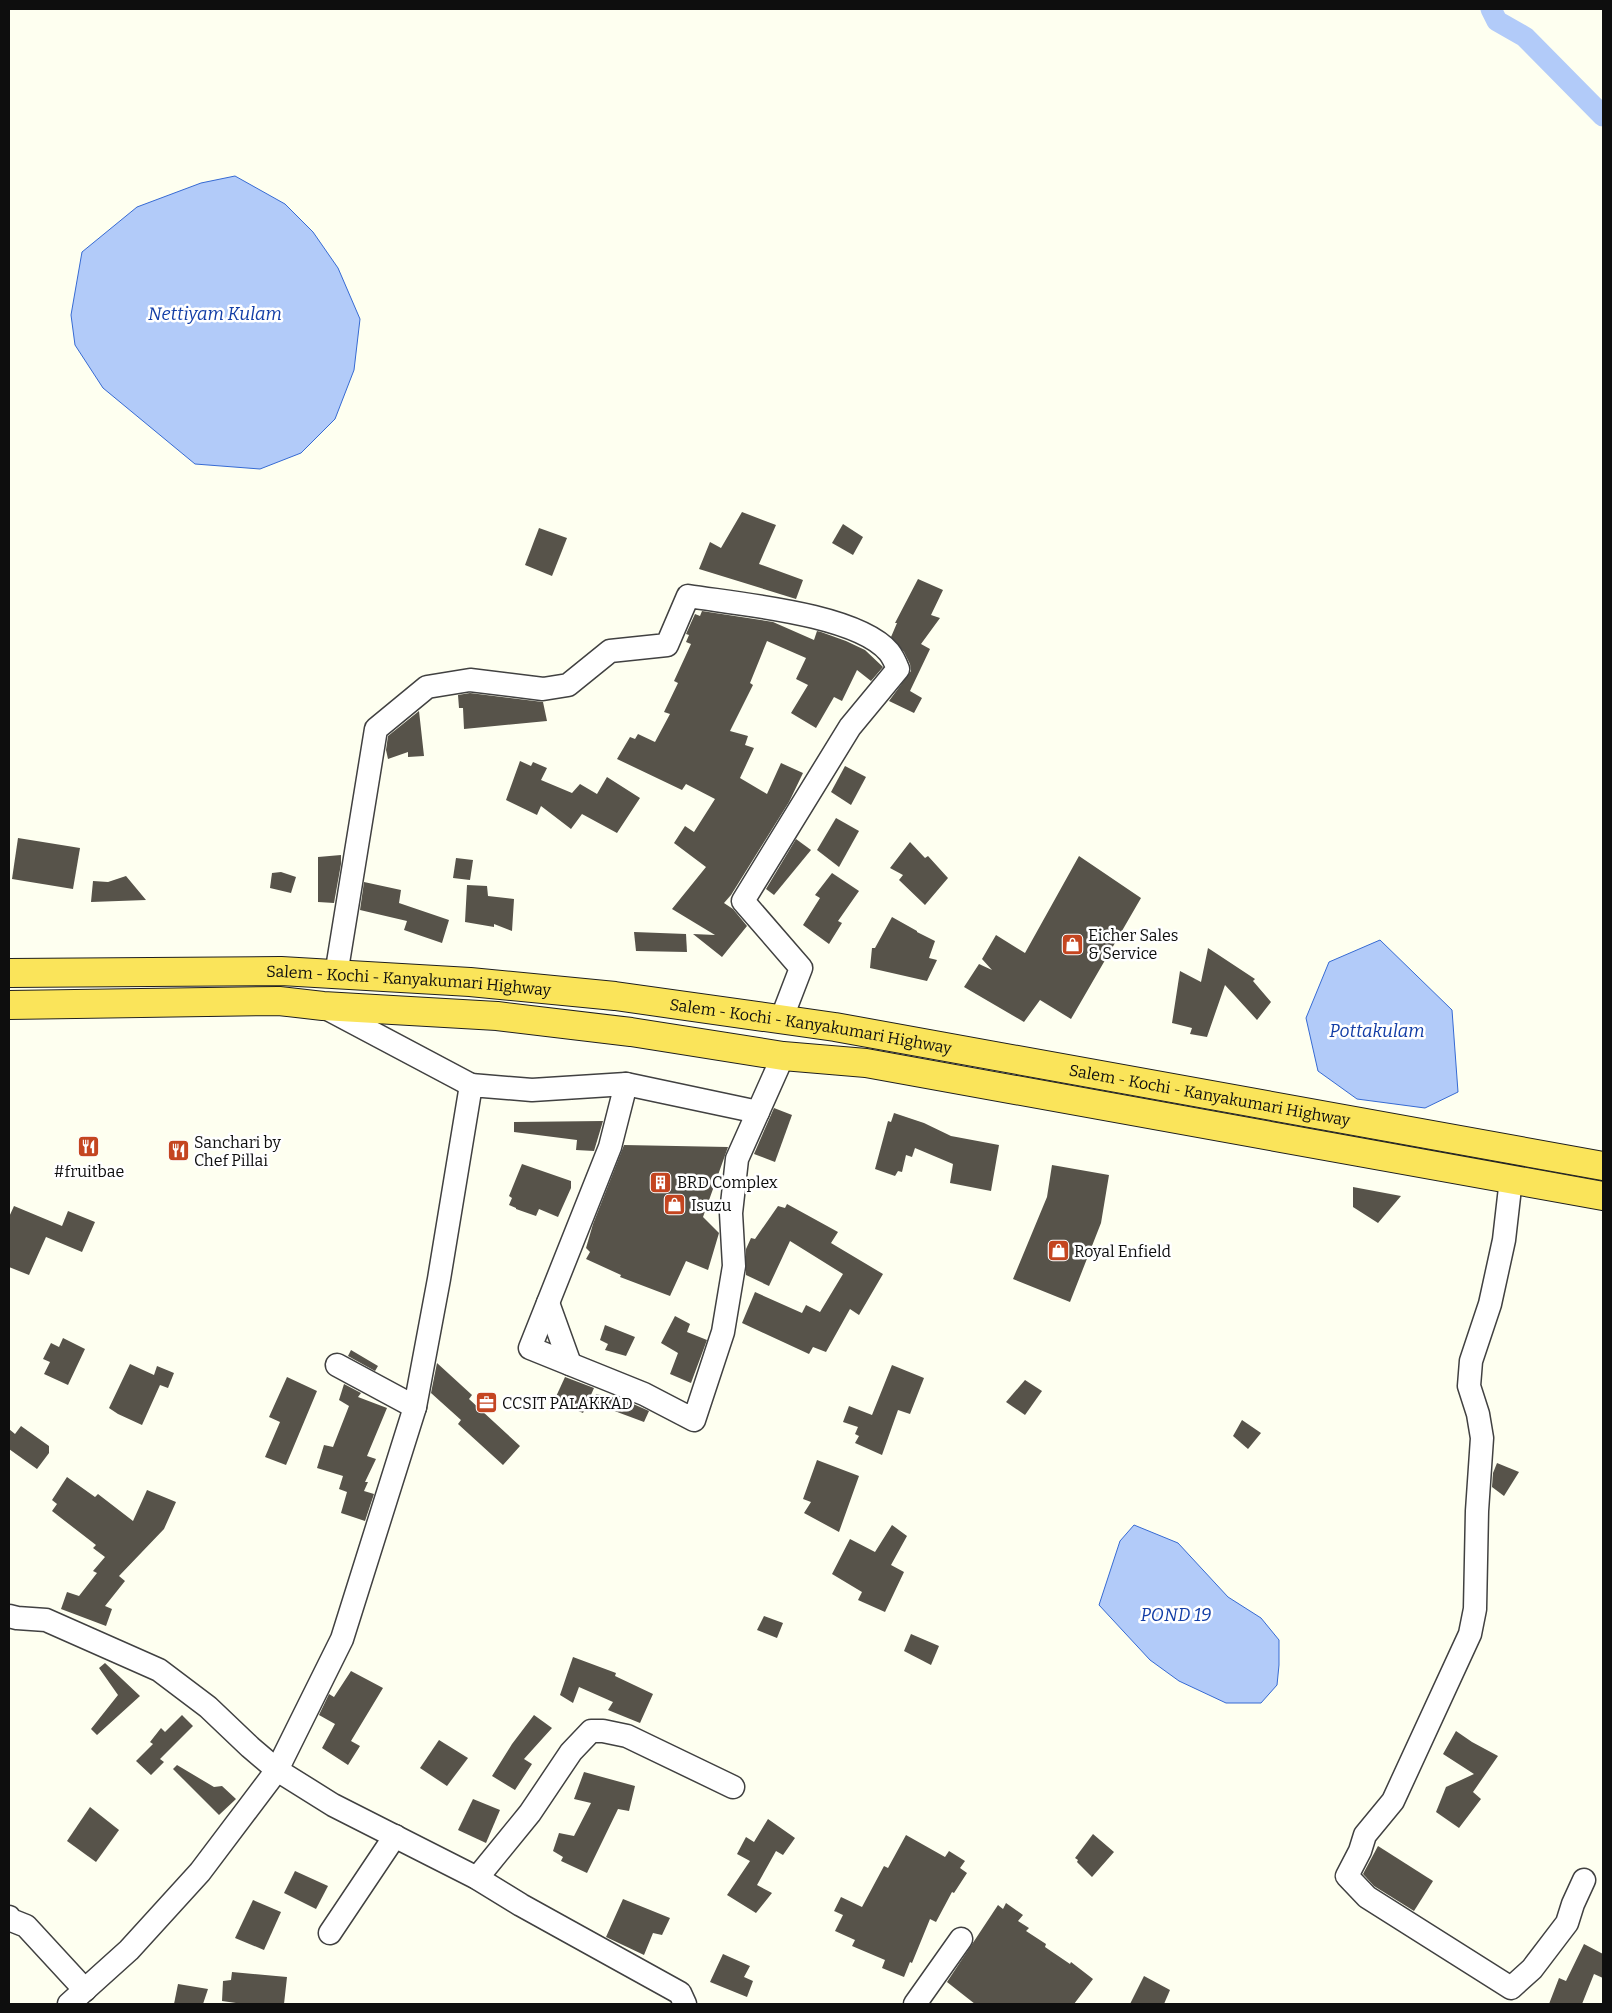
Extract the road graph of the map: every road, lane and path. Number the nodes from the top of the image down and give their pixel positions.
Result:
1 (281, 971) junction
2 (9, 973) edge
3 (336, 975) junction
4 (279, 1001) junction
5 (9, 1005) edge
6 (323, 1006) junction
7 (781, 1020) junction
8 (783, 1056) junction
9 (626, 1084) junction
10 (471, 1085) junction
11 (758, 1112) junction
12 (1603, 1166) edge
13 (1511, 1180) junction
14 (1603, 1196) edge
15 (548, 1303) junction
16 (570, 1364) junction
17 (337, 1365) dead end
18 (415, 1407) junction
19 (9, 1616) edge
20 (278, 1770) junction
21 (733, 1787) dead end
22 (395, 1836) junction
23 (476, 1878) junction
24 (1584, 1880) dead end
25 (9, 1917) edge
26 (330, 1933) dead end
27 (961, 1939) dead end
28 (1510, 1996) edge
29 (77, 1997) edge
30 (685, 2004) edge
31 (915, 2004) edge

1 - 2 highway, Salem - Kochi - Kanyakumari Highway
1 - 3 highway, Salem - Kochi - Kanyakumari Highway
1 - 4 highway
3 - 7 highway, Salem - Kochi - Kanyakumari Highway
3 - 7 street
4 - 5 highway, Salem - Kochi - Kanyakumari Highway
4 - 6 highway, Salem - Kochi - Kanyakumari Highway
6 - 8 highway, Salem - Kochi - Kanyakumari Highway
6 - 10 street
7 - 12 highway, Salem - Kochi - Kanyakumari Highway
8 - 11 street
8 - 13 highway, Salem - Kochi - Kanyakumari Highway
9 - 10 street
9 - 11 street
9 - 15 street
10 - 18 street
11 - 16 street
13 - 14 highway, Salem - Kochi - Kanyakumari Highway
13 - 28 street
15 - 16 street
15 - 16 street
17 - 18 street
18 - 20 street
19 - 20 street
20 - 22 street
20 - 29 street
21 - 23 street
22 - 23 street
22 - 26 street
23 - 30 street
24 - 28 street
25 - 29 street
27 - 31 street

